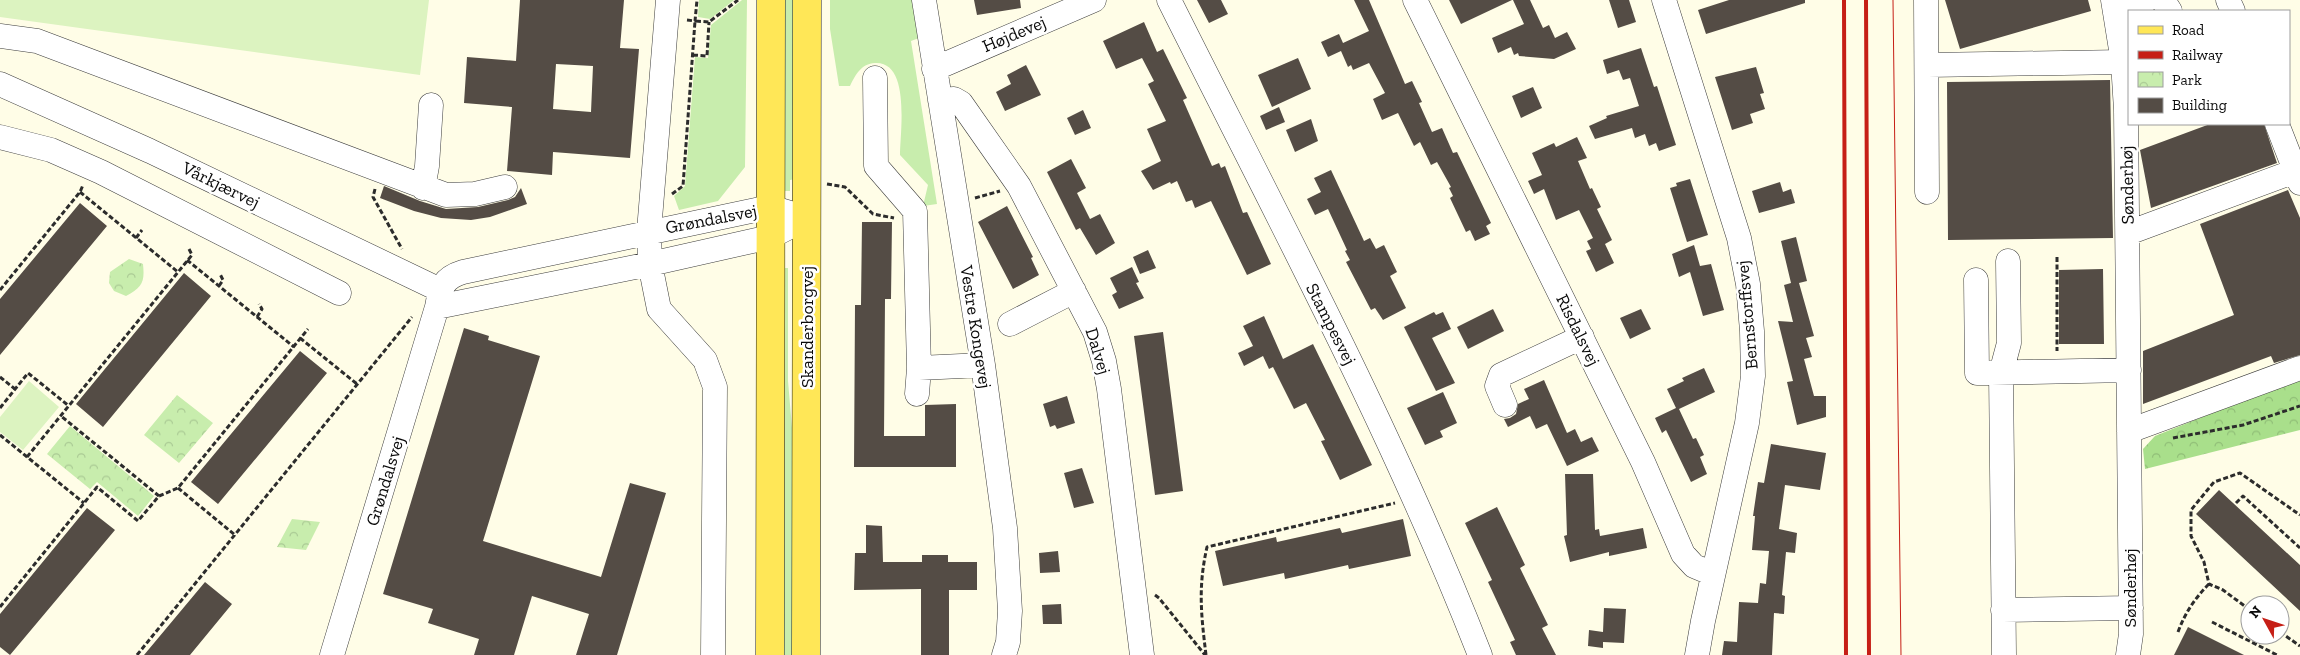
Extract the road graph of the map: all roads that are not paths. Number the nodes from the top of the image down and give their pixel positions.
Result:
1 (668, 0) edge
2 (771, 0) edge
3 (807, 0) edge
4 (924, 0) edge
5 (1094, 0) edge
6 (1169, 0) edge
7 (1415, 0) edge
8 (1926, 0) edge
9 (2146, 0) edge
10 (1669, 1) edge
11 (2114, 5) edge
12 (1, 42) edge
13 (2123, 62) junction
14 (1928, 65) junction
15 (934, 69) junction
16 (875, 78) dead end
17 (0, 84) edge
18 (940, 100) junction
19 (431, 105) dead end
20 (2277, 125) edge
21 (0, 137) edge
22 (2298, 177) edge
23 (505, 187) dead end
24 (424, 188) junction
25 (1926, 192) dead end
26 (770, 207) junction
27 (807, 218) junction
28 (649, 231) junction
29 (2128, 233) junction
30 (770, 237) junction
31 (2008, 261) dead end
32 (650, 264) junction
33 (1976, 280) dead end
34 (1074, 291) junction
35 (339, 293) dead end
36 (439, 298) junction
37 (1010, 324) dead end
38 (1582, 337) junction
39 (983, 365) junction
40 (919, 368) junction
41 (2300, 368) edge
42 (2129, 370) junction
43 (2001, 373) junction
44 (917, 394) dead end
45 (1505, 405) dead end
46 (2129, 431) junction
47 (1713, 574) junction
48 (2130, 608) junction
49 (2003, 610) junction
50 (332, 655) edge
51 (713, 655) edge
52 (770, 655) edge
53 (806, 655) edge
54 (1004, 655) edge
55 (1142, 655) edge
56 (1480, 655) edge
57 (1697, 655) edge
58 (2004, 655) edge
59 (2128, 655) edge

1 - 28 street
2 - 26 main road
3 - 27 main road, Skanderborgvej
4 - 15 street, Vestre Kongevej
5 - 15 street, Højdevej
6 - 56 street, Stampesvej
7 - 38 street, Risdalsvej
8 - 14 street
9 - 11 street
10 - 47 street, Bernstorffsvej
11 - 13 street, Sønderhøj
12 - 24 street
13 - 14 street
13 - 29 street, Sønderhøj
14 - 25 street
15 - 18 street, Vestre Kongevej
16 - 40 street
17 - 36 street, Vårkjærvej
18 - 34 street, Dalvej
18 - 39 street, Vestre Kongevej
19 - 24 street
20 - 22 street
21 - 35 street
22 - 29 street
23 - 24 street
26 - 27 street, Grøndalsvej
26 - 28 street, Grøndalsvej
26 - 30 main road
27 - 30 street, Grøndalsvej
27 - 53 main road, Skanderborgvej
28 - 32 street
28 - 36 street, Grøndalsvej
29 - 42 street, Sønderhøj
30 - 32 street, Grøndalsvej
30 - 52 main road
31 - 43 street
32 - 36 street, Grøndalsvej
32 - 51 street
33 - 43 street
34 - 37 street
34 - 55 street, Dalvej
36 - 50 street, Grøndalsvej
38 - 45 street
38 - 47 street, Risdalsvej
39 - 40 street
39 - 54 street, Vestre Kongevej
40 - 44 street
41 - 46 street
42 - 43 street
42 - 46 street, Sønderhøj
43 - 49 street
46 - 48 street, Sønderhøj
47 - 57 street
48 - 49 street
48 - 59 street, Sønderhøj
49 - 58 street

